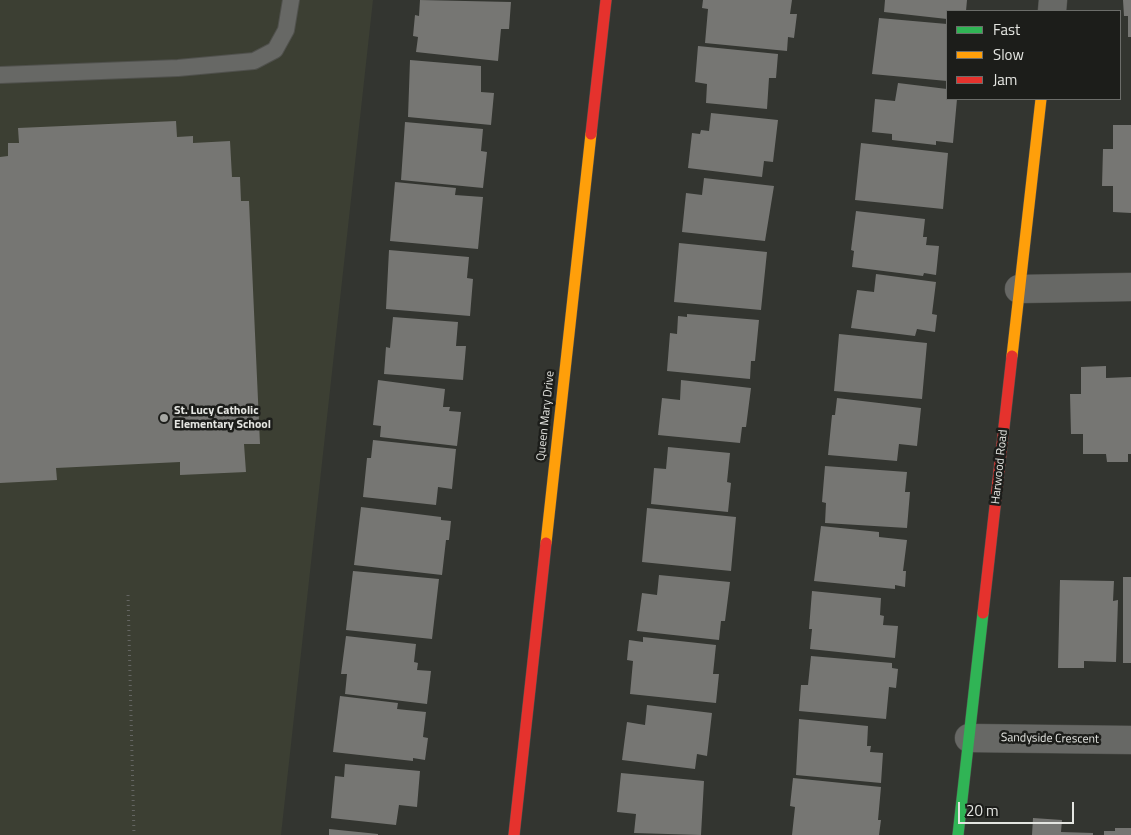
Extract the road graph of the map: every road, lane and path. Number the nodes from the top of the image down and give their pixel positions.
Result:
1 (291, 0) edge
2 (606, 0) edge
3 (0, 75) edge
4 (1041, 100) edge
5 (1131, 287) edge
6 (1019, 289) junction
7 (128, 596) dead end
8 (970, 738) junction
9 (1131, 740) edge
10 (134, 835) edge
11 (514, 835) edge
12 (958, 835) edge

1 - 3 lane
2 - 11 street, Queen Mary Drive
4 - 6 street, Harwood Road
5 - 6 street
6 - 8 street, Harwood Road
7 - 10 path
8 - 9 street, Sandyside Crescent
8 - 12 street, Harwood Road

